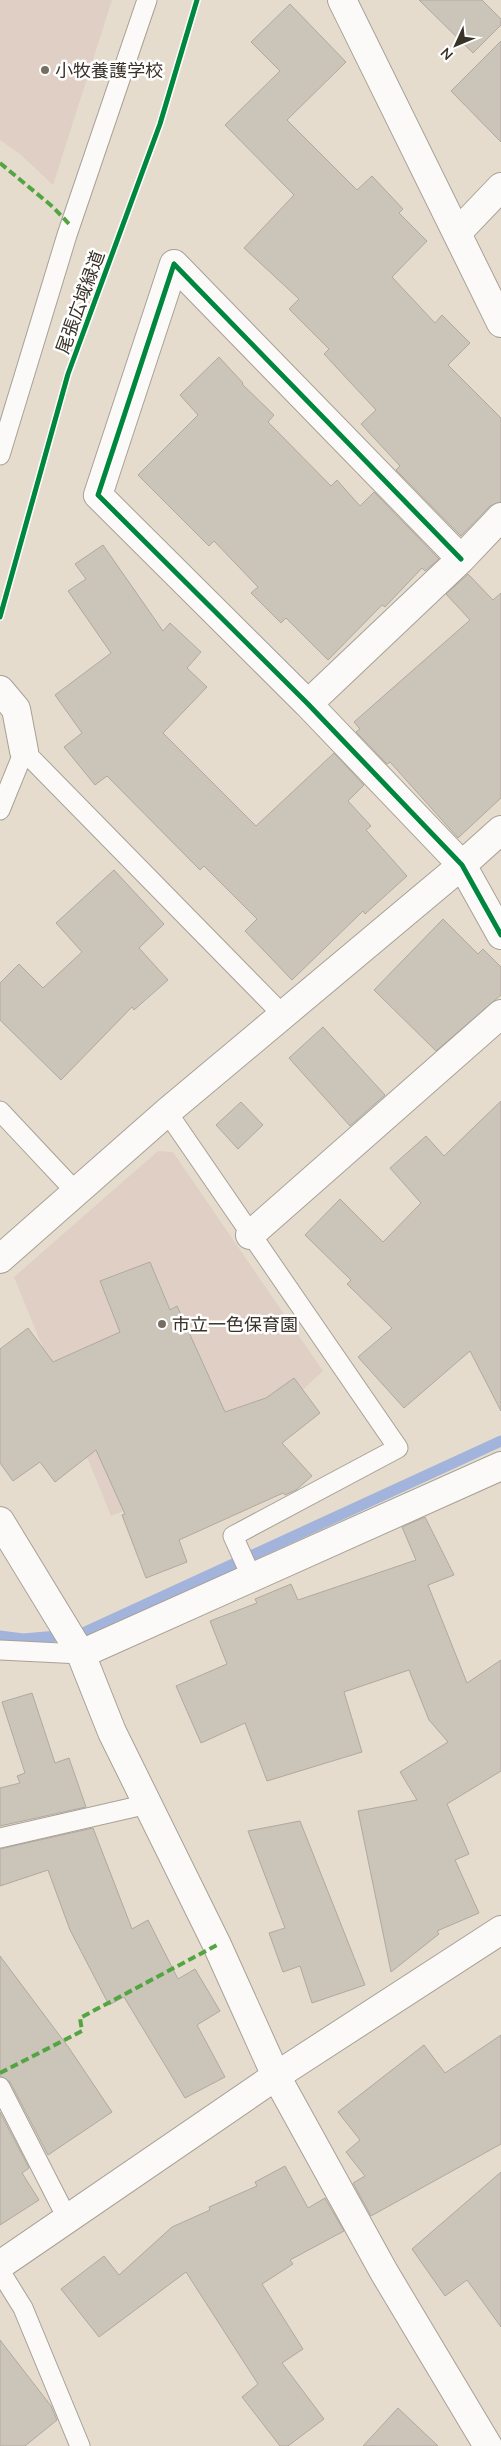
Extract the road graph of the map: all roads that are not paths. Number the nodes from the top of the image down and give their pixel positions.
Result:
1 (147, 0) edge
2 (342, 0) edge
3 (501, 187) edge
4 (458, 232) junction
5 (501, 322) edge
6 (0, 455) edge
7 (501, 517) edge
8 (460, 559) junction
9 (0, 690) edge
10 (308, 704) junction
11 (24, 751) junction
12 (0, 810) edge
13 (501, 830) edge
14 (462, 865) junction
15 (501, 935) edge
16 (282, 1014) junction
17 (501, 1014) edge
18 (0, 1111) edge
19 (167, 1112) junction
20 (76, 1192) junction
21 (250, 1235) junction
22 (0, 1260) edge
23 (501, 1466) edge
24 (0, 1521) edge
25 (252, 1578) junction
26 (0, 1650) edge
27 (80, 1654) junction
28 (148, 1804) junction
29 (0, 1838) edge
30 (501, 1930) edge
31 (276, 2076) junction
32 (0, 2087) edge
33 (67, 2218) junction
34 (0, 2265) edge
35 (0, 2271) edge
36 (80, 2446) edge
37 (488, 2446) edge

1 - 6 lane
2 - 4 street
3 - 4 street
4 - 5 street
7 - 8 street
8 - 10 street
8 - 10 street
9 - 11 street
10 - 14 street
11 - 12 lane
11 - 16 lane
13 - 14 street
14 - 15 street
14 - 16 street
16 - 19 street
17 - 21 street
18 - 20 lane
19 - 20 street
19 - 21 lane
20 - 22 street
21 - 25 lane
23 - 25 street
24 - 27 street
25 - 27 street
26 - 27 lane
27 - 28 street
28 - 29 lane
28 - 31 street
30 - 31 street
31 - 33 street
31 - 37 street
32 - 33 lane
33 - 34 street
35 - 36 lane

